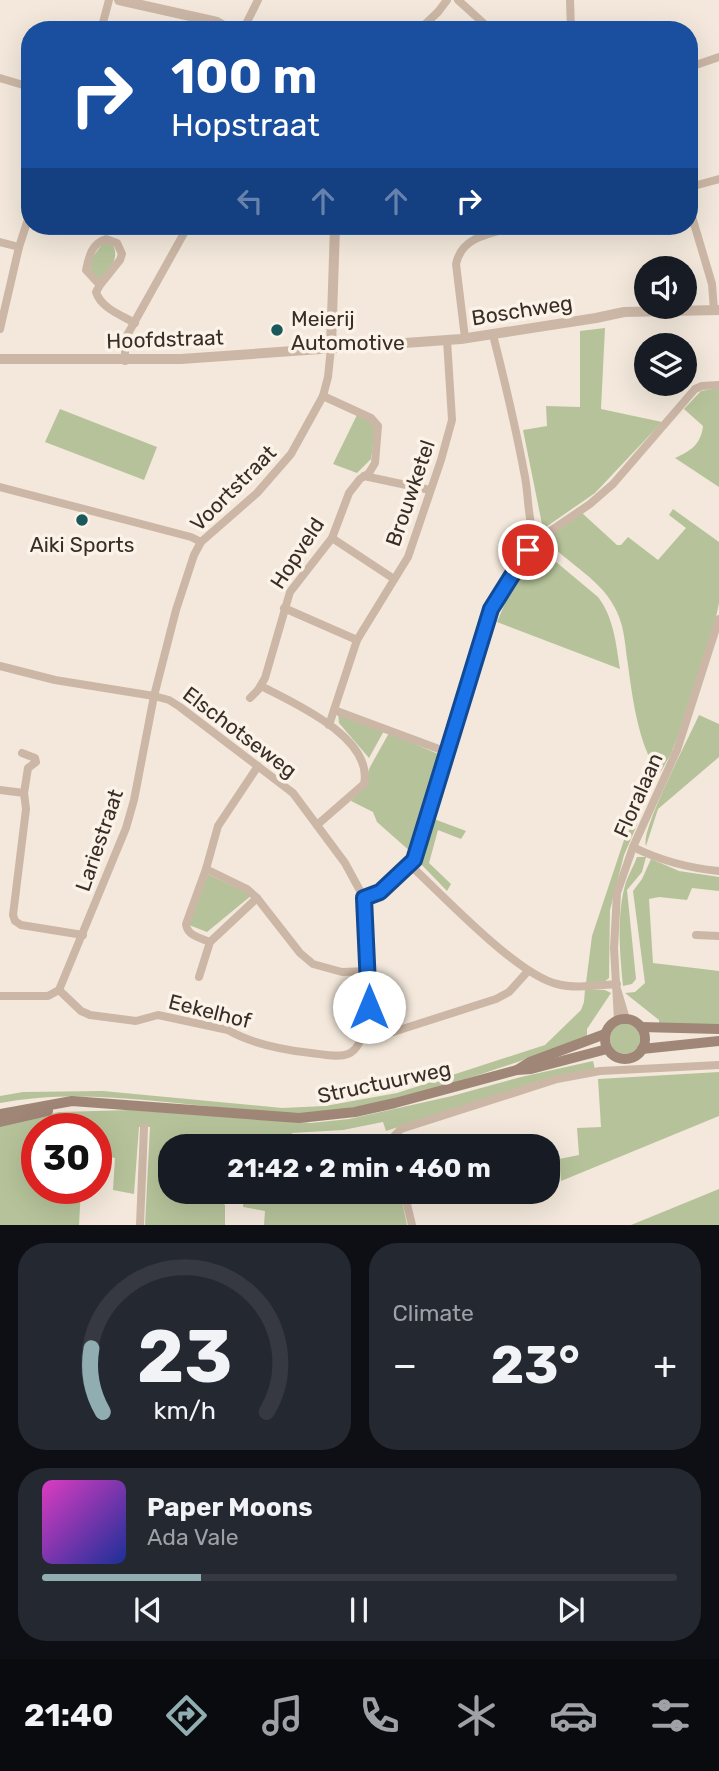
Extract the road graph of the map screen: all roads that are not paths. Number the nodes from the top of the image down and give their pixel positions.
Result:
1 (109, 0) edge
2 (119, 0) edge
3 (258, 0) edge
4 (447, 0) edge
5 (458, 0) edge
6 (569, 0) edge
7 (103, 21) edge
8 (213, 21) edge
9 (248, 21) edge
10 (428, 21) edge
11 (481, 21) edge
12 (570, 21) edge
13 (719, 57) edge
14 (698, 64) edge
15 (0, 78) edge
16 (21, 84) edge
17 (719, 179) edge
18 (698, 185) edge
19 (698, 234) edge
20 (23, 235) edge
21 (183, 235) edge
22 (335, 235) edge
23 (487, 235) edge
24 (0, 242) edge
25 (19, 247) junction
26 (100, 285) junction
27 (716, 287) edge
28 (717, 310) edge
29 (135, 323) junction
30 (0, 329) edge
31 (493, 335) junction
32 (466, 338) junction
33 (447, 340) junction
34 (331, 348) junction
35 (0, 359) edge
36 (125, 360) junction
37 (719, 385) edge
38 (323, 396) junction
39 (364, 476) junction
40 (0, 487) edge
41 (430, 490) junction
42 (332, 538) junction
43 (537, 540) junction
44 (201, 542) junction
45 (394, 579) junction
46 (284, 608) junction
47 (719, 619) edge
48 (357, 640) junction
49 (0, 666) edge
50 (261, 686) junction
51 (155, 696) junction
52 (250, 698) dead end
53 (334, 710) junction
54 (329, 724) junction
55 (447, 752) junction
56 (22, 753) dead end
57 (258, 766) junction
58 (0, 790) edge
59 (24, 793) junction
60 (317, 825) junction
61 (634, 847) junction
62 (410, 865) junction
63 (206, 869) junction
64 (719, 872) edge
65 (257, 898) junction
66 (364, 898) junction
67 (83, 934) junction
68 (696, 935) dead end
69 (719, 936) edge
70 (210, 942) junction
71 (369, 971) junction
72 (528, 971) junction
73 (199, 977) dead end
74 (617, 987) junction
75 (60, 990) junction
76 (0, 996) edge
77 (622, 1020) junction
78 (364, 1027) junction
79 (642, 1031) junction
80 (719, 1032) edge
81 (605, 1034) junction
82 (719, 1041) edge
83 (642, 1049) junction
84 (609, 1052) junction
85 (719, 1065) edge
86 (517, 1070) junction
87 (132, 1105) junction
88 (0, 1114) edge
89 (0, 1122) edge
90 (144, 1127) dead end
91 (396, 1134) edge
92 (407, 1204) edge
93 (140, 1225) edge
94 (412, 1225) edge

1 - 7 street
2 - 8 street
3 - 9 street
4 - 10 street
5 - 11 street
6 - 12 street
13 - 14 street
15 - 16 street
17 - 18 street
19 - 27 street
20 - 25 street
21 - 29 street
22 - 34 street
23 - 32 street
24 - 25 street
25 - 30 street
26 - 26 street
26 - 29 street
27 - 28 street
28 - 31 street, Boschweg
29 - 36 street
31 - 32 street, Boschweg
31 - 43 street
32 - 33 street, Boschweg
33 - 34 street, Boschweg
33 - 41 street, Brouwketel
34 - 36 street, Hoofdstraat
34 - 38 street, Voortstraat
35 - 36 street, Hoofdstraat
37 - 43 street
38 - 39 street, Hopveld
38 - 44 street, Voortstraat
39 - 41 street
39 - 42 street, Hopveld
40 - 44 street
41 - 45 street, Brouwketel
42 - 45 street
42 - 46 street, Hopveld
43 - 55 street
44 - 51 street, Voortstraat
45 - 48 street, Brouwketel
46 - 48 street
46 - 50 street, Hopveld
47 - 61 street, Floralaan
48 - 53 street, Brouwketel
49 - 51 street, Elschotseweg
50 - 52 street, Hopveld
50 - 54 street
51 - 57 street, Elschotseweg
51 - 67 street, Lariestraat
53 - 54 street, Brouwketel
53 - 55 street
54 - 60 street
55 - 62 street
56 - 59 street
57 - 60 street, Elschotseweg
57 - 63 street
58 - 59 street
59 - 67 street
60 - 66 street, Elschotseweg
61 - 64 street
61 - 74 street, Floralaan
62 - 66 street
62 - 72 street
63 - 65 street
63 - 70 street
65 - 70 street
65 - 71 street
66 - 71 street
67 - 75 street, Lariestraat
68 - 69 street
70 - 73 street
71 - 78 street
72 - 74 street
72 - 78 street
74 - 77 street, Floralaan
75 - 76 street
75 - 78 street, Eekelhof
77 - 79 main road
77 - 81 main road
79 - 80 main road
79 - 83 main road
81 - 84 main road
81 - 86 main road, Structuurweg
82 - 83 main road
83 - 84 main road
84 - 86 main road, Structuurweg
85 - 91 street
86 - 87 main road, Structuurweg
87 - 88 main road, Structuurweg
87 - 89 main road, Structuurweg
90 - 93 street
92 - 94 street

